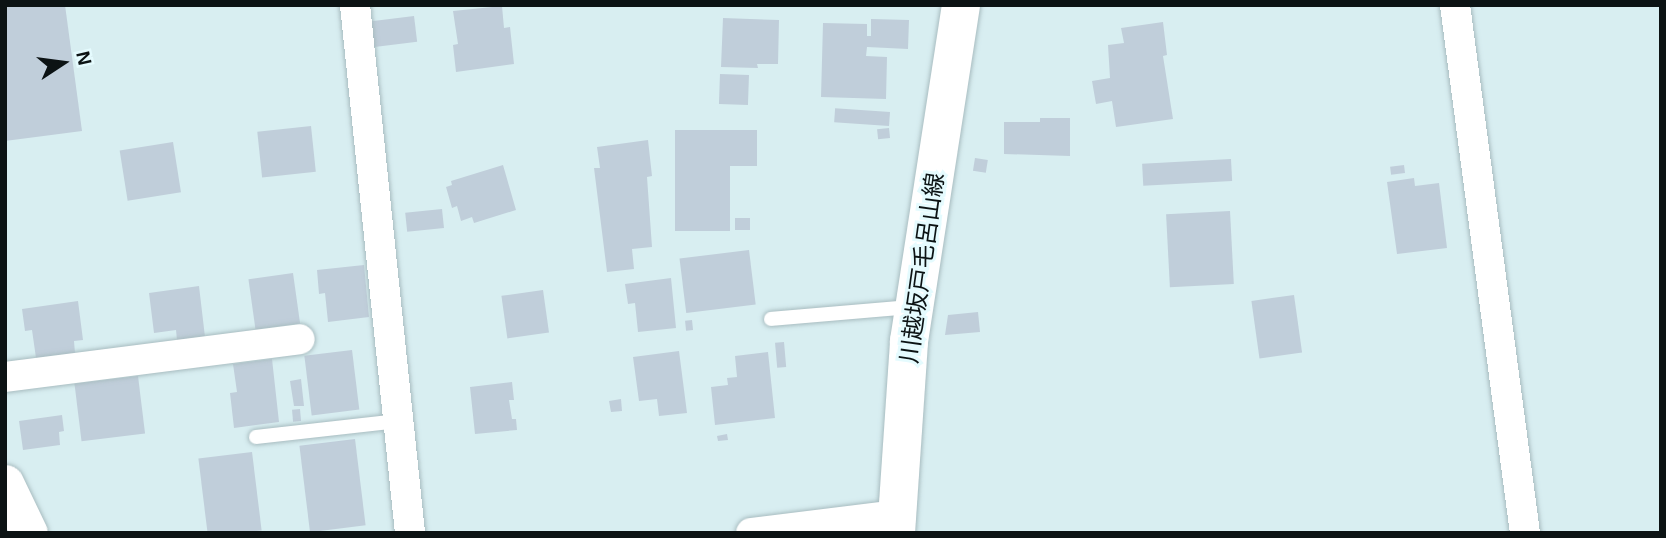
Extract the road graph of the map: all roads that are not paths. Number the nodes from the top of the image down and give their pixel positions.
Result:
1 (355, 5) edge
2 (961, 5) edge
3 (1455, 5) edge
4 (914, 307) junction
5 (771, 319) dead end
6 (300, 339) dead end
7 (5, 377) edge
8 (398, 421) junction
9 (256, 437) dead end
10 (5, 483) edge
11 (897, 524) edge
12 (29, 533) edge
13 (410, 533) edge
14 (751, 533) edge
15 (1525, 533) edge

1 - 8 street
2 - 4 main road, 川越坂戸毛呂山線
3 - 15 street
4 - 5 lane
4 - 11 main road, 川越坂戸毛呂山線
6 - 7 street
8 - 9 lane
8 - 13 street
10 - 12 street
11 - 14 street

